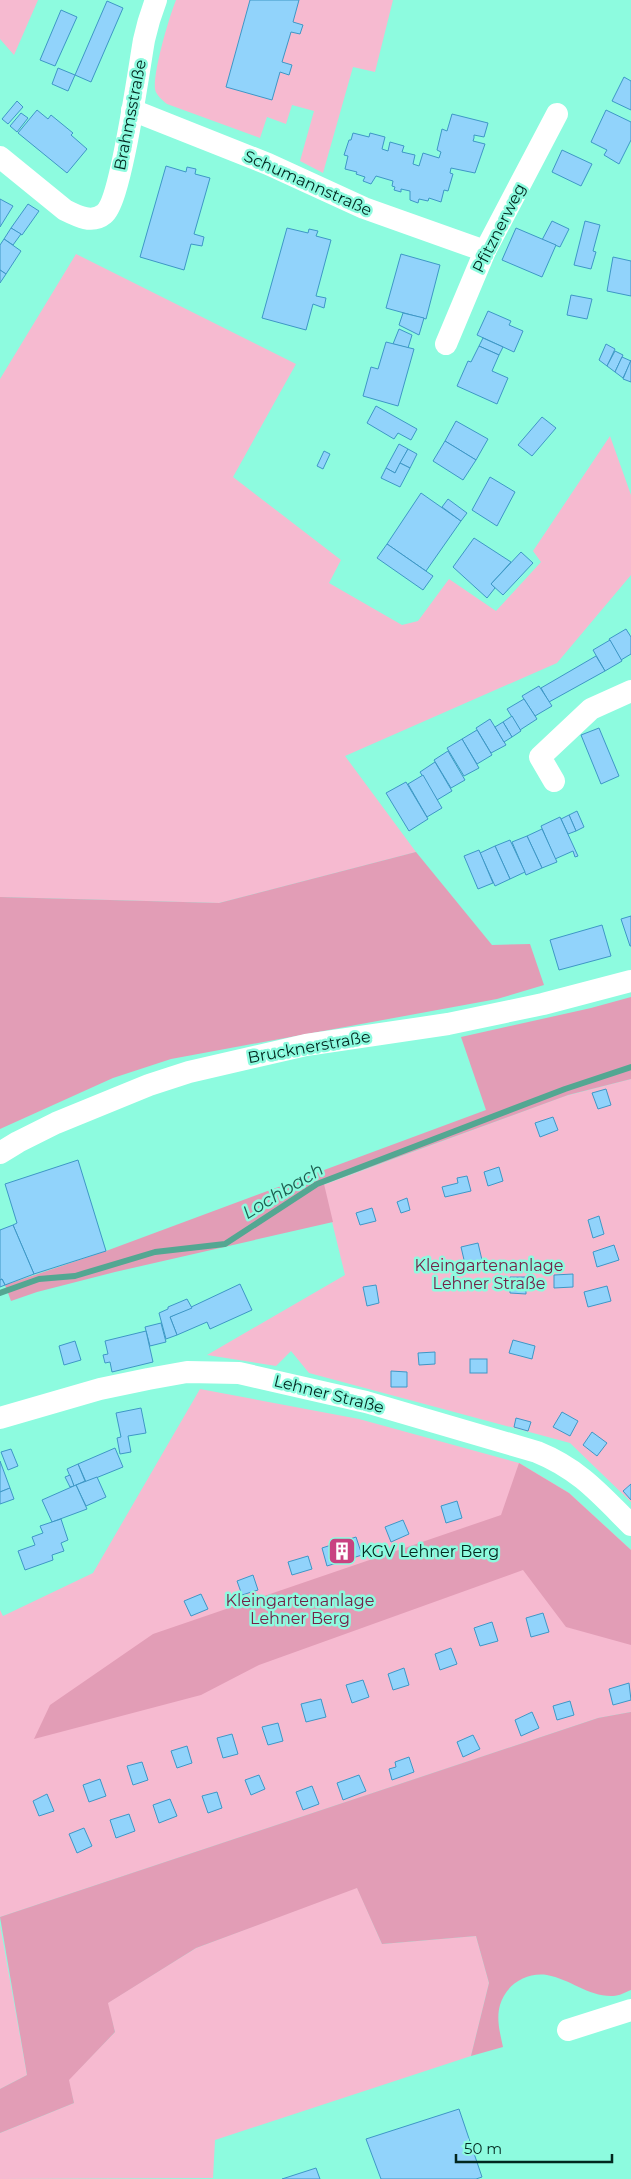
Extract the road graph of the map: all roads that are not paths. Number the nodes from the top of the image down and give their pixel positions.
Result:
1 (156, 0) edge
2 (132, 110) junction
3 (557, 114) dead end
4 (0, 157) edge
5 (485, 251) junction
6 (446, 344) dead end
7 (631, 691) edge
8 (554, 781) dead end
9 (631, 981) edge
10 (0, 1153) edge
11 (0, 1418) edge
12 (631, 1525) edge
13 (631, 2010) edge
14 (568, 2030) dead end

1 - 2 street, Brahmsstraße
2 - 4 street, Brahmsstraße
2 - 5 street, Schumannstraße
3 - 5 street, Pfitznerweg
5 - 6 street, Pfitznerweg
7 - 8 street
9 - 10 street, Brucknerstraße
11 - 12 street, Lehner Straße
13 - 14 street

